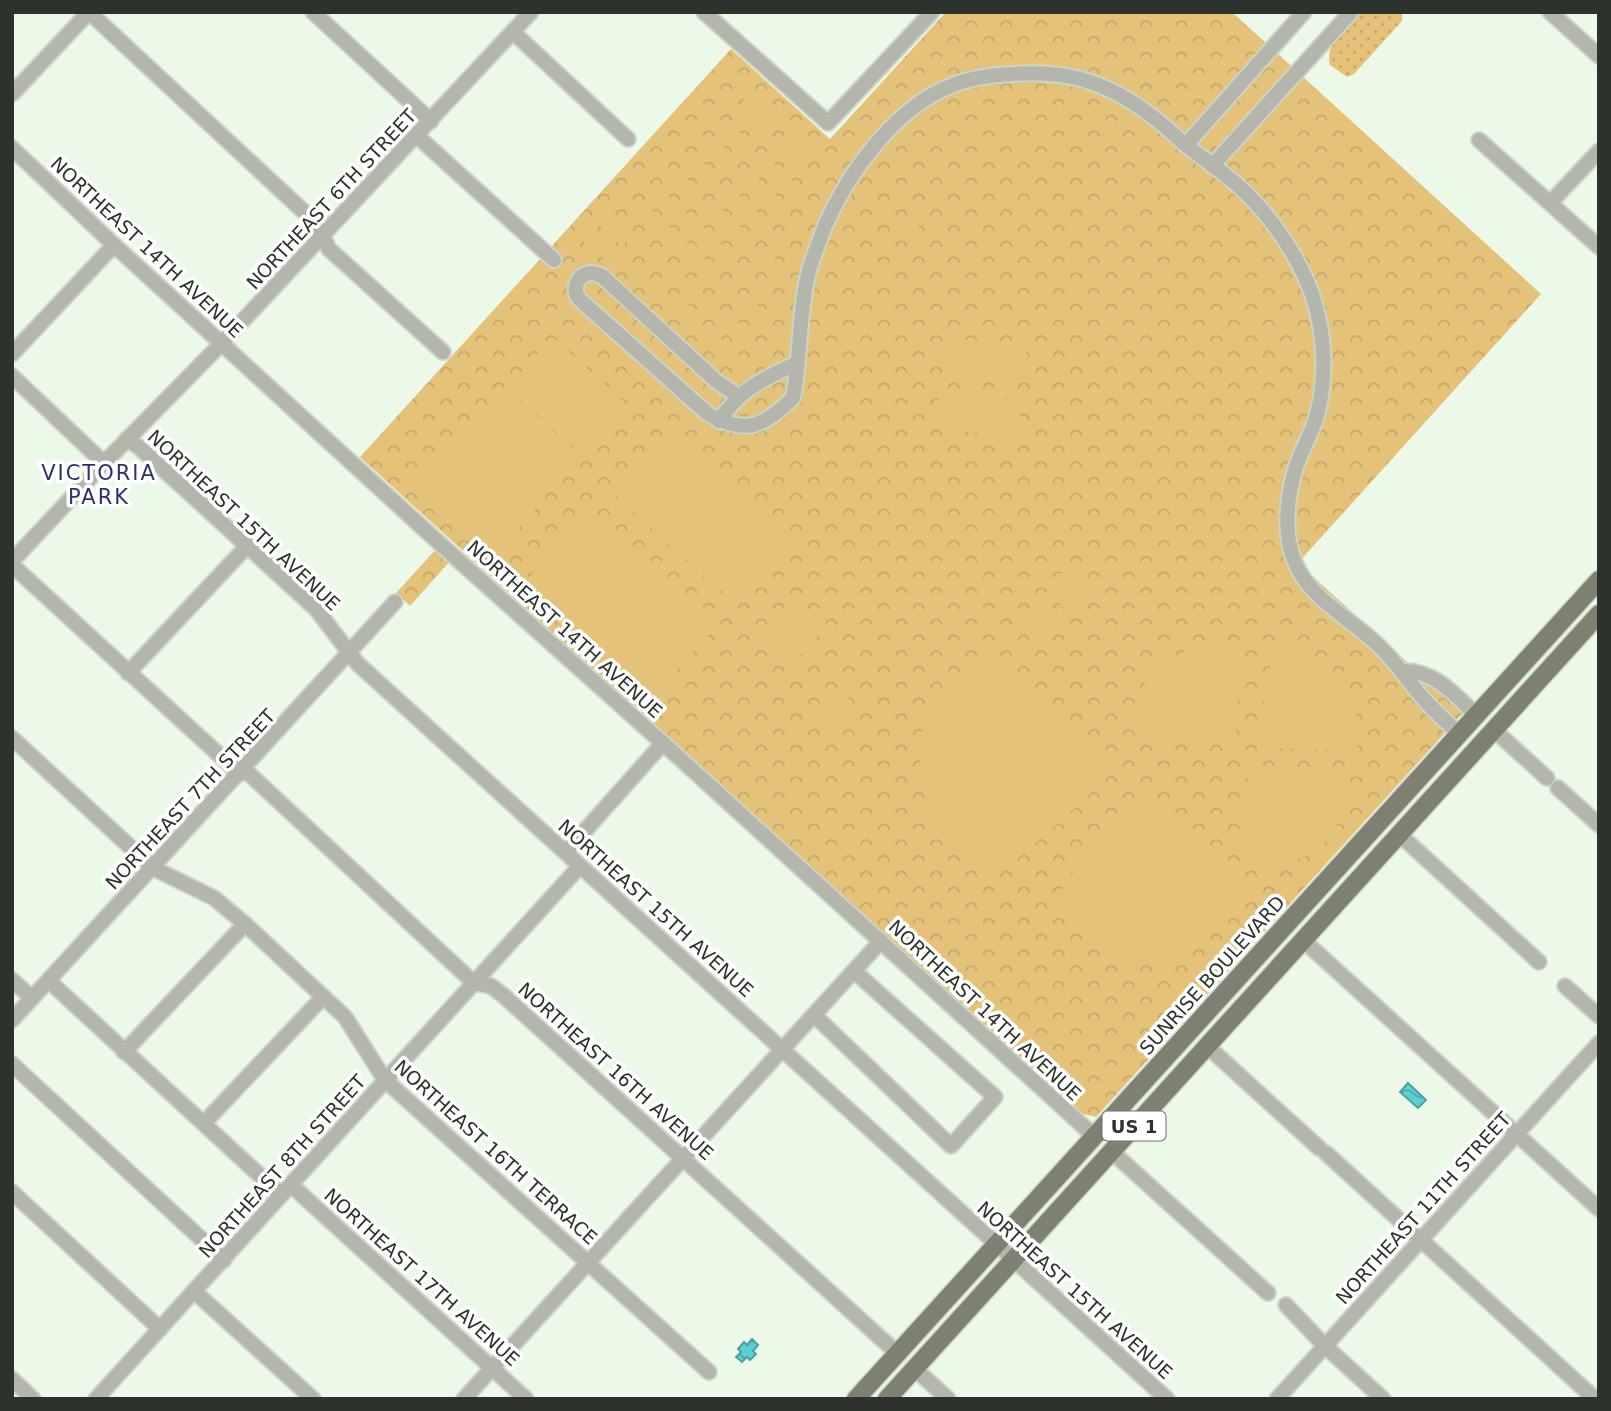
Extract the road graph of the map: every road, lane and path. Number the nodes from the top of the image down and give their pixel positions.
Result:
1 (89, 12) edge
2 (313, 12) edge
3 (531, 12) edge
4 (704, 12) edge
5 (1304, 12) edge
6 (1550, 12) edge
7 (925, 14) edge
8 (1345, 14) edge
9 (513, 32) junction
10 (1599, 56) edge
11 (12, 94) edge
12 (431, 121) junction
13 (418, 136) junction
14 (628, 139) dead end
15 (1479, 140) dead end
16 (1186, 145) junction
17 (13, 150) edge
18 (1599, 150) edge
19 (1212, 166) junction
20 (1550, 203) junction
21 (323, 236) junction
22 (114, 245) junction
23 (1599, 247) edge
24 (554, 260) dead end
25 (222, 343) junction
26 (443, 352) dead end
27 (12, 354) edge
28 (797, 363) junction
29 (776, 373) junction
30 (12, 376) edge
31 (794, 391) junction
32 (738, 396) junction
33 (719, 421) junction
34 (127, 439) junction
35 (104, 463) junction
36 (247, 545) junction
37 (12, 563) edge
38 (1599, 580) edge
39 (396, 602) dead end
40 (1572, 609) junction
41 (1596, 623) edge
42 (1568, 649) junction
43 (351, 652) junction
44 (1404, 671) junction
45 (128, 673) junction
46 (1476, 715) junction
47 (1494, 730) junction
48 (1460, 734) junction
49 (12, 738) edge
50 (663, 743) junction
51 (1470, 757) junction
52 (242, 772) junction
53 (1599, 825) edge
54 (1399, 834) junction
55 (566, 852) junction
56 (580, 866) junction
57 (153, 868) junction
58 (1310, 898) junction
59 (245, 924) junction
60 (1303, 940) junction
61 (881, 941) junction
62 (1539, 962) dead end
63 (854, 971) junction
64 (12, 980) edge
65 (49, 981) junction
66 (474, 983) junction
67 (1565, 986) dead end
68 (323, 997) junction
69 (32, 998) junction
70 (814, 1015) junction
71 (1599, 1016) edge
72 (12, 1020) edge
73 (1599, 1043) edge
74 (1207, 1046) junction
75 (783, 1051) junction
76 (124, 1052) junction
77 (12, 1064) edge
78 (384, 1080) junction
79 (204, 1123) junction
80 (1516, 1134) junction
81 (1094, 1136) junction
82 (1111, 1151) junction
83 (683, 1157) junction
84 (286, 1190) junction
85 (12, 1192) edge
86 (1599, 1209) edge
87 (1421, 1240) junction
88 (996, 1244) junction
89 (224, 1260) junction
90 (1013, 1260) junction
91 (588, 1262) junction
92 (195, 1292) junction
93 (1268, 1293) dead end
94 (1286, 1305) dead end
95 (160, 1329) junction
96 (1325, 1346) junction
97 (897, 1353) junction
98 (492, 1367) junction
99 (914, 1368) junction
100 (709, 1372) dead end
101 (12, 1379) edge
102 (98, 1398) edge
103 (33, 1399) edge
104 (313, 1399) edge
105 (464, 1399) edge
106 (526, 1399) edge
107 (856, 1399) edge
108 (887, 1399) edge
109 (948, 1399) edge
110 (1167, 1399) edge
111 (1277, 1399) edge
112 (1383, 1399) edge
113 (1595, 1399) edge

1 - 11 street
1 - 21 street
2 - 12 street
3 - 9 street, NORTHEAST 6TH STREET
4 - 7 street
5 - 16 street
6 - 10 street
8 - 19 street
9 - 12 street, NORTHEAST 6TH STREET
9 - 14 street
12 - 13 street, NORTHEAST 6TH STREET
13 - 21 street, NORTHEAST 6TH STREET
13 - 24 street
15 - 20 street
16 - 19 street
16 - 28 street
17 - 22 street, NORTHEAST 14TH AVENUE
18 - 20 street
19 - 44 street
20 - 23 street
21 - 25 street, NORTHEAST 6TH STREET
21 - 26 street
22 - 25 street, NORTHEAST 14TH AVENUE
22 - 27 street
25 - 34 street, NORTHEAST 6TH STREET
25 - 50 street, NORTHEAST 14TH AVENUE
28 - 29 street
28 - 31 street
29 - 31 street
29 - 32 street
30 - 35 street
31 - 33 street
32 - 33 street
32 - 33 street
34 - 35 street, NORTHEAST 6TH STREET
34 - 36 street, NORTHEAST 15TH AVENUE
35 - 37 street, NORTHEAST 6TH STREET
36 - 43 street, NORTHEAST 15TH AVENUE
36 - 45 street
37 - 45 street, NORTHEAST 16TH AVENUE
38 - 40 main road, SUNRISE BOULEVARD / US 1
39 - 43 street, NORTHEAST 7TH STREET
40 - 42 main road
40 - 46 main road, SUNRISE BOULEVARD / US 1
41 - 42 main road, US 1
42 - 47 main road, US 1
43 - 52 street, NORTHEAST 7TH STREET
43 - 55 street, NORTHEAST 15TH AVENUE
44 - 46 street
44 - 48 street
45 - 52 street, NORTHEAST 16TH AVENUE
46 - 48 main road, SUNRISE BOULEVARD / US 1
46 - 51 main road
47 - 51 main road, US 1
47 - 53 street
48 - 58 main road, SUNRISE BOULEVARD / US 1
49 - 57 street, NORTHEAST 16TH TERRACE
50 - 55 street
50 - 61 street, NORTHEAST 14TH AVENUE
51 - 54 main road, US 1
52 - 57 street, NORTHEAST 7TH STREET
52 - 66 street, NORTHEAST 16TH AVENUE
54 - 60 main road, US 1
54 - 62 street
55 - 56 street, NORTHEAST 15TH AVENUE
56 - 66 street, NORTHEAST 8TH STREET
56 - 75 street, NORTHEAST 15TH AVENUE
57 - 59 street, NORTHEAST 16TH TERRACE
57 - 65 street, NORTHEAST 7TH STREET
58 - 60 main road
58 - 81 main road, SUNRISE BOULEVARD / US 1
59 - 68 street, NORTHEAST 16TH TERRACE
59 - 76 street
60 - 74 main road, US 1
60 - 80 street
61 - 63 street
61 - 81 street, NORTHEAST 14TH AVENUE
63 - 70 street
63 - 70 street
64 - 69 street
65 - 69 street, NORTHEAST 7TH STREET
65 - 76 street, NORTHEAST 17TH AVENUE
66 - 78 street, NORTHEAST 8TH STREET
66 - 83 street, NORTHEAST 16TH AVENUE
67 - 71 street
68 - 78 street, NORTHEAST 16TH TERRACE
68 - 79 street
69 - 72 street, NORTHEAST 7TH STREET
70 - 75 street
73 - 80 street, NORTHEAST 11TH STREET
74 - 82 main road, US 1
74 - 87 street
75 - 83 street
75 - 88 street, NORTHEAST 15TH AVENUE
76 - 79 street, NORTHEAST 17TH AVENUE
77 - 89 street
78 - 84 street, NORTHEAST 8TH STREET
78 - 91 street, NORTHEAST 16TH TERRACE
79 - 84 street, NORTHEAST 17TH AVENUE
80 - 86 street
80 - 87 street, NORTHEAST 11TH STREET
81 - 88 main road, SUNRISE BOULEVARD / US 1
82 - 90 main road, US 1
82 - 93 street
83 - 91 street
83 - 97 street, NORTHEAST 16TH AVENUE
84 - 89 street, NORTHEAST 8TH STREET
84 - 98 street, NORTHEAST 17TH AVENUE
85 - 95 street
87 - 96 street, NORTHEAST 11TH STREET
87 - 113 street
88 - 90 street, NORTHEAST 15TH AVENUE
88 - 97 main road, SUNRISE BOULEVARD / US 1
89 - 92 street, NORTHEAST 8TH STREET
90 - 99 main road, US 1
90 - 110 street, NORTHEAST 15TH AVENUE
91 - 98 street
91 - 100 street, NORTHEAST 16TH TERRACE
92 - 95 street, NORTHEAST 8TH STREET
92 - 104 street
94 - 96 street
95 - 102 street, NORTHEAST 8TH STREET
96 - 111 street, NORTHEAST 11TH STREET
96 - 112 street
97 - 107 main road, SUNRISE BOULEVARD / US 1
98 - 105 street
98 - 106 street, NORTHEAST 17TH AVENUE
99 - 108 main road, US 1
99 - 109 street
101 - 103 street

